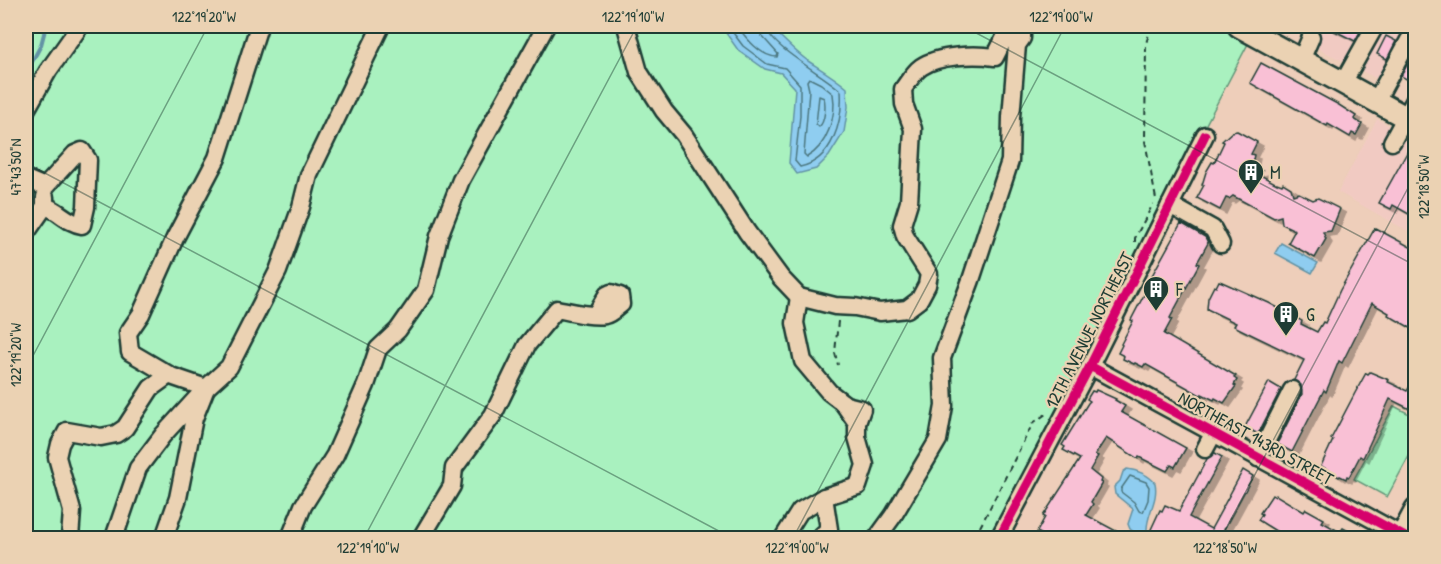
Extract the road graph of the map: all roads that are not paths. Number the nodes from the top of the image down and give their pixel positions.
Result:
1 (80, 26) edge
2 (259, 26) edge
3 (381, 26) edge
4 (546, 26) edge
5 (626, 26) edge
6 (1375, 26) edge
7 (1008, 28) edge
8 (1250, 28) edge
9 (1311, 37) dead end
10 (1408, 40) dead end
11 (1301, 60) junction
12 (1343, 83) junction
13 (1416, 98) edge
14 (1376, 101) junction
15 (26, 110) edge
16 (1410, 120) edge
17 (1206, 135) dead end
18 (1392, 142) dead end
19 (26, 179) edge
20 (45, 187) junction
21 (1170, 205) junction
22 (45, 206) junction
23 (26, 233) edge
24 (1221, 244) dead end
25 (799, 297) junction
26 (596, 314) dead end
27 (1090, 366) junction
28 (169, 375) junction
29 (206, 388) junction
30 (1292, 390) dead end
31 (1213, 434) junction
32 (1205, 449) dead end
33 (1261, 465) junction
34 (824, 497) junction
35 (1416, 510) edge
36 (70, 538) edge
37 (114, 538) edge
38 (164, 538) edge
39 (290, 538) edge
40 (421, 538) edge
41 (783, 538) edge
42 (819, 538) edge
43 (877, 538) edge
44 (999, 538) edge
45 (1403, 538) edge

1 - 15 street
2 - 28 street
3 - 29 street
4 - 39 street
5 - 25 street
6 - 12 street
7 - 25 street
7 - 43 street
8 - 11 main road
9 - 11 street
10 - 14 street
11 - 12 main road
12 - 14 main road
13 - 16 street
14 - 16 main road
16 - 18 street
17 - 21 street, 12TH AVENUE NORTHEAST
19 - 20 street
20 - 22 street
20 - 22 street
21 - 24 street
21 - 27 street, 12TH AVENUE NORTHEAST
22 - 23 street
25 - 34 street
26 - 40 street
27 - 31 street, NORTHEAST 143RD STREET
27 - 44 street, 12TH AVENUE NORTHEAST
28 - 29 street
28 - 36 street
29 - 37 street
29 - 38 street
30 - 33 street
31 - 32 street
31 - 33 street, NORTHEAST 143RD STREET
33 - 45 street, NORTHEAST 143RD STREET
34 - 41 street
34 - 42 street
35 - 45 main road

